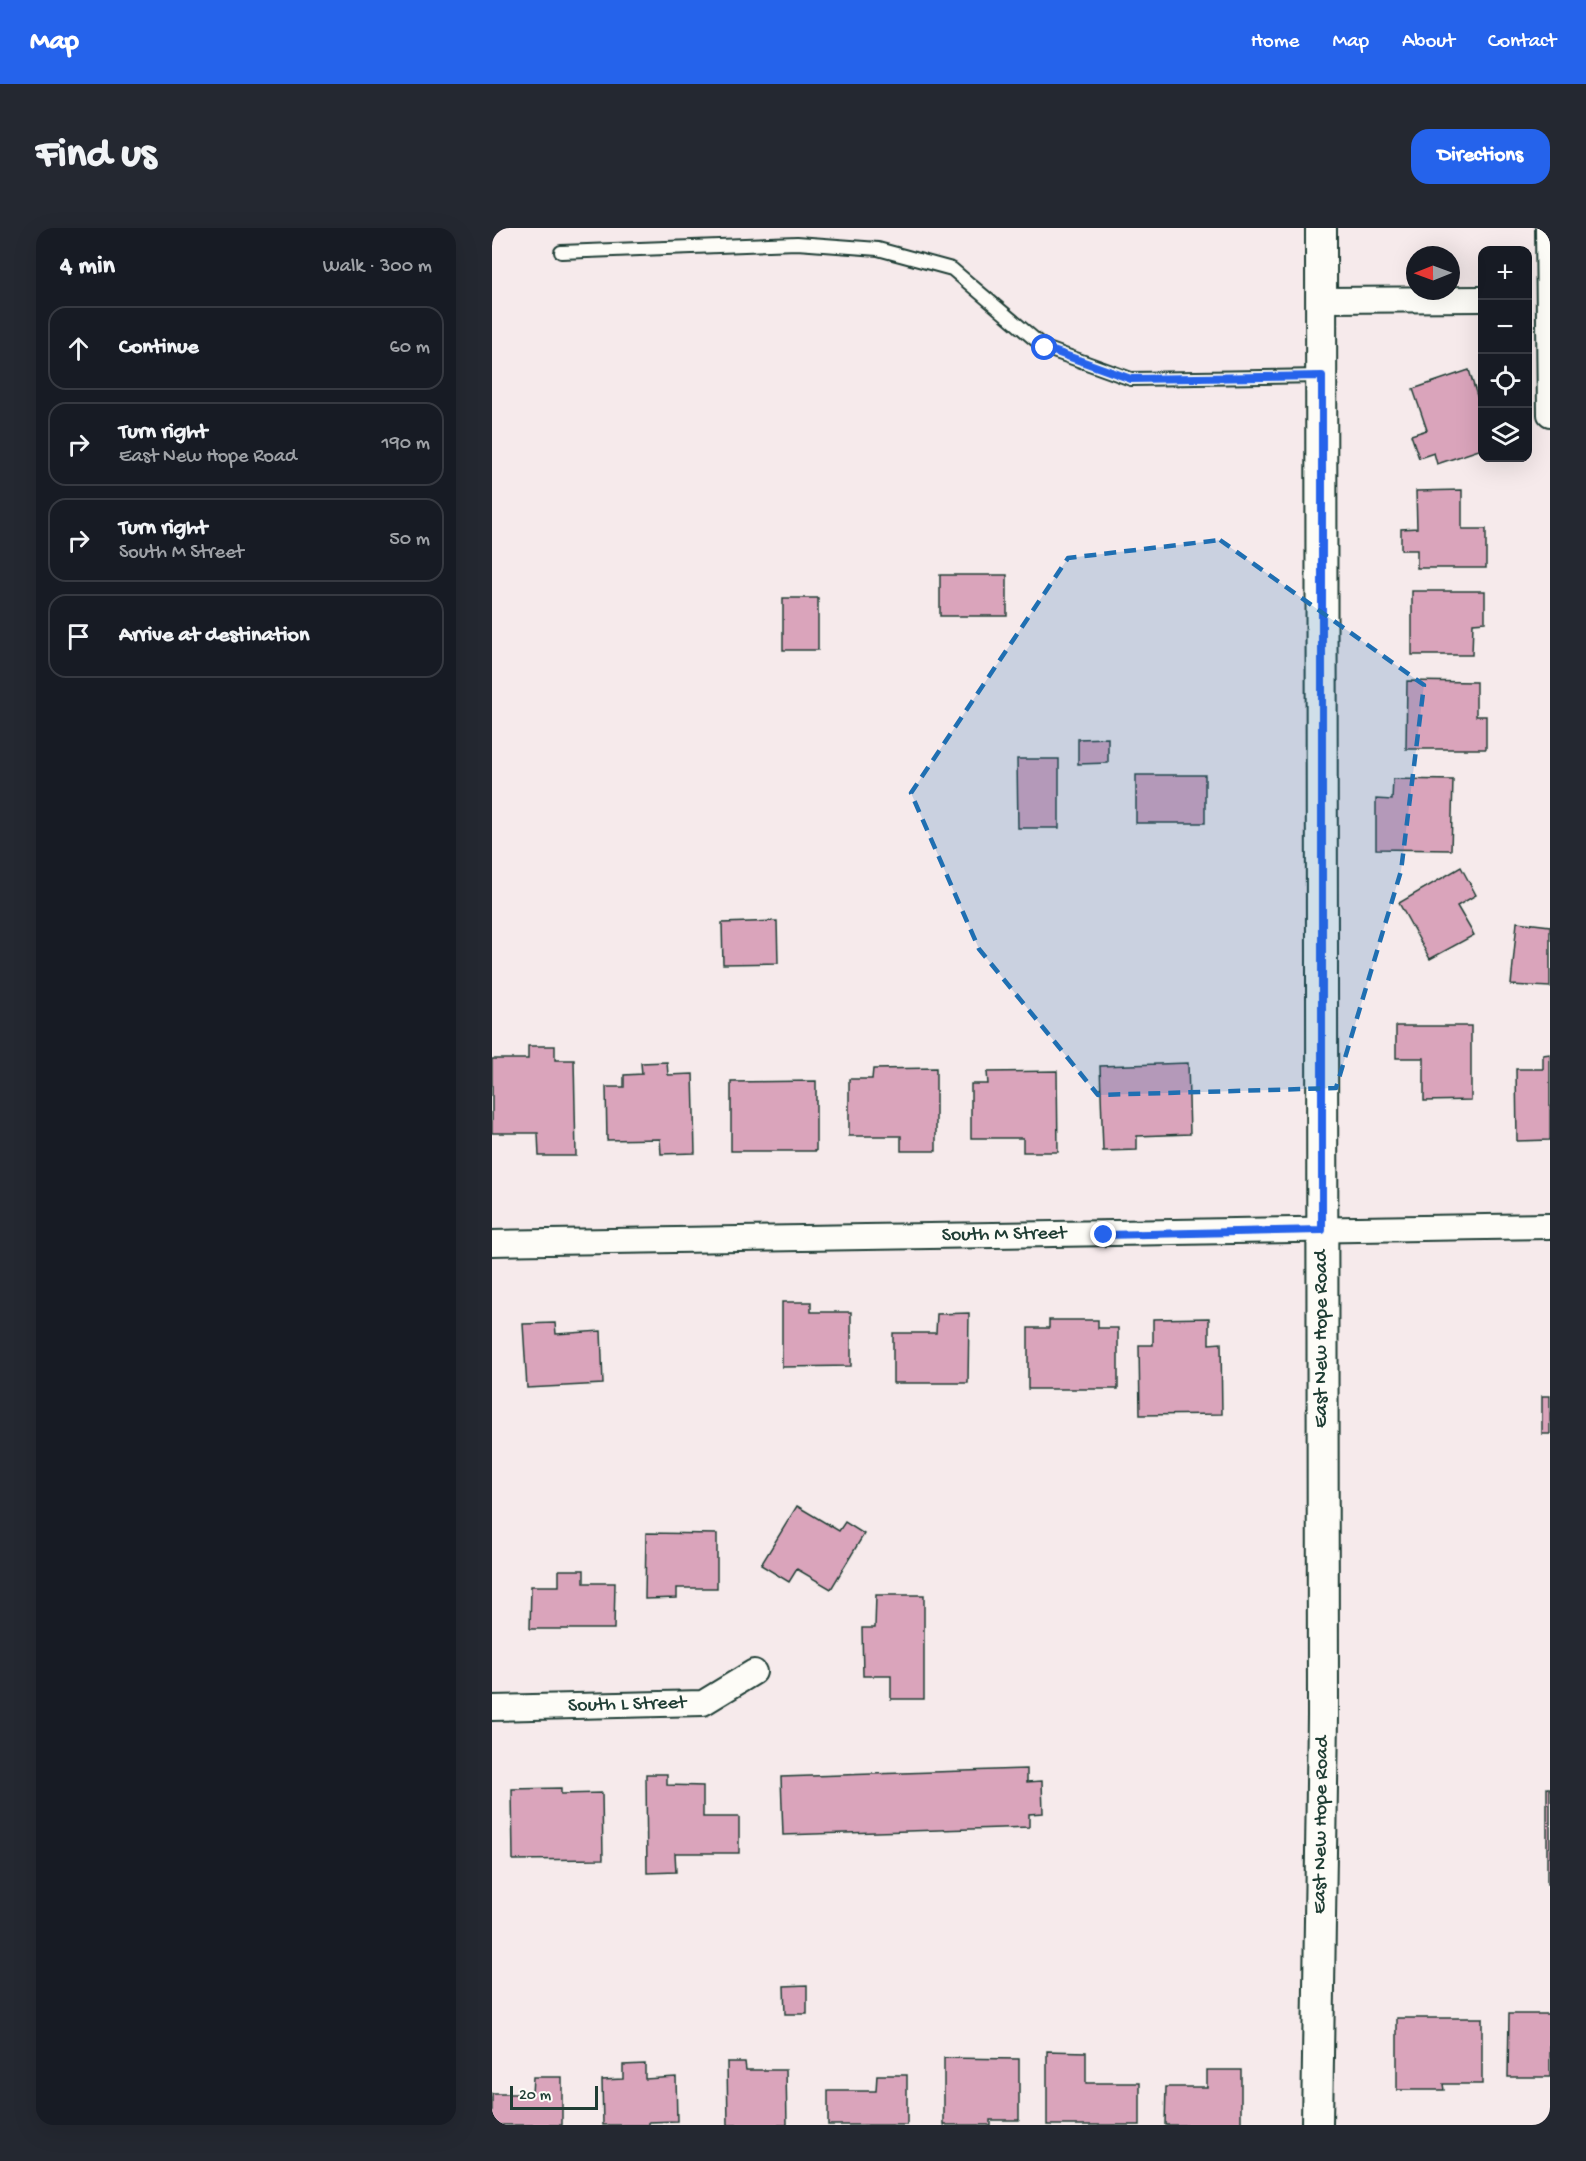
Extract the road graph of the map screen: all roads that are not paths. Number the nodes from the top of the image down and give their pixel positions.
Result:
1 (1322, 228) edge
2 (1548, 228) edge
3 (561, 252) dead end
4 (1538, 298) edge
5 (1478, 299) edge
6 (1322, 300) junction
7 (1322, 376) junction
8 (1550, 414) edge
9 (1550, 1226) edge
10 (1322, 1230) junction
11 (492, 1243) edge
12 (754, 1672) dead end
13 (492, 1708) edge
14 (1317, 2125) edge

1 - 6 street, East New Hope Road
2 - 4 street
3 - 7 lane
4 - 8 street
5 - 6 street
6 - 7 street, East New Hope Road
7 - 10 street, East New Hope Road
9 - 10 street, South M Street
10 - 11 street, South M Street
10 - 14 street, East New Hope Road
12 - 13 street, South L Street

